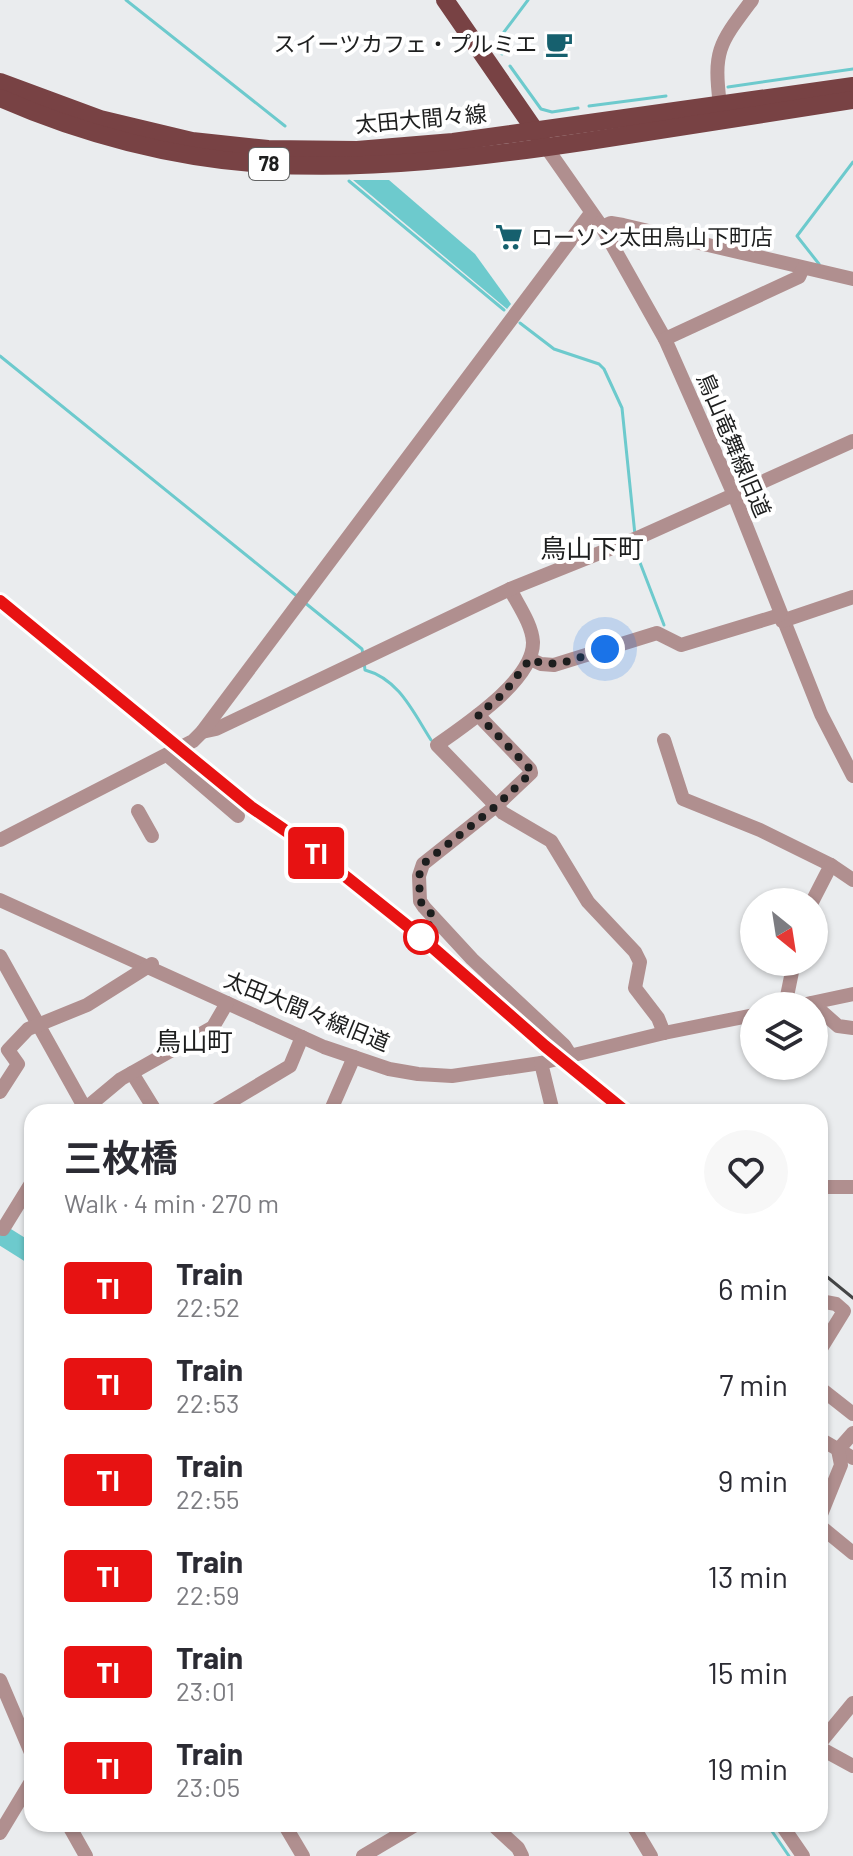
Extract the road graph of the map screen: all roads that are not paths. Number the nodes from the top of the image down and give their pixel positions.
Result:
1 (445, 0) edge
2 (752, 0) edge
3 (0, 82) edge
4 (853, 86) edge
5 (0, 98) edge
6 (853, 100) edge
7 (720, 105) junction
8 (535, 131) junction
9 (546, 147) junction
10 (591, 213) junction
11 (602, 227) junction
12 (803, 268) junction
13 (853, 279) edge
14 (665, 339) junction
15 (853, 441) edge
16 (734, 495) junction
17 (510, 589) junction
18 (853, 597) edge
19 (781, 618) junction
20 (530, 659) junction
21 (478, 715) junction
22 (202, 732) junction
23 (664, 740) dead end
24 (167, 755) junction
25 (853, 776) edge
26 (496, 806) junction
27 (138, 811) dead end
28 (238, 816) dead end
29 (152, 836) dead end
30 (0, 840) edge
31 (831, 865) junction
32 (853, 880) edge
33 (819, 888) edge
34 (0, 900) edge
35 (0, 956) edge
36 (153, 964) junction
37 (853, 994) edge
38 (828, 999) edge
39 (227, 1003) junction
40 (740, 1018) edge
41 (828, 1019) edge
42 (39, 1023) junction
43 (853, 1028) edge
44 (664, 1033) junction
45 (302, 1037) junction
46 (571, 1056) junction
47 (354, 1057) junction
48 (541, 1063) junction
49 (132, 1073) junction
50 (0, 1092) edge
51 (83, 1104) edge
52 (93, 1104) edge
53 (151, 1104) edge
54 (226, 1104) edge
55 (333, 1104) edge
56 (551, 1104) edge
57 (828, 1187) edge
58 (853, 1187) edge
59 (24, 1195) edge
60 (0, 1228) edge
61 (828, 1302) edge
62 (828, 1337) edge
63 (828, 1394) edge
64 (853, 1414) edge
65 (853, 1433) edge
66 (828, 1444) edge
67 (838, 1450) junction
68 (849, 1466) edge
69 (828, 1503) edge
70 (828, 1533) edge
71 (853, 1553) edge
72 (0, 1680) edge
73 (853, 1703) edge
74 (24, 1736) edge
75 (828, 1736) edge
76 (828, 1751) edge
77 (853, 1766) edge
78 (24, 1793) edge
79 (72, 1832) edge
80 (289, 1832) edge
81 (404, 1832) edge
82 (501, 1832) edge
83 (637, 1832) edge
84 (786, 1832) edge
85 (0, 1833) edge
86 (86, 1856) edge
87 (303, 1856) edge
88 (363, 1856) edge
89 (522, 1856) edge
90 (651, 1856) edge
91 (803, 1856) edge

1 - 8 main road
2 - 7 street
3 - 8 main road, 太田大間々線 / 78
4 - 7 main road, 太田大間々線 / 78
5 - 9 main road, 太田大間々線 / 78
6 - 9 main road, 太田大間々線 / 78
7 - 8 main road, 太田大間々線 / 78
8 - 9 main road
9 - 10 street, 鳥山竜舞線旧道
10 - 11 street, 鳥山竜舞線旧道
10 - 22 street
11 - 12 street
11 - 14 street, 鳥山竜舞線旧道
12 - 13 street
12 - 14 street
14 - 16 street, 鳥山竜舞線旧道
15 - 16 street
16 - 17 street
16 - 19 street, 鳥山竜舞線旧道
17 - 20 street
17 - 22 street
18 - 19 street
19 - 20 street
19 - 25 street, 鳥山竜舞線旧道
20 - 21 street
21 - 26 street
21 - 26 street
22 - 24 street
23 - 31 street
24 - 28 street
24 - 30 street
26 - 44 street
26 - 46 street
27 - 29 street
31 - 32 street
31 - 33 street
34 - 36 street, 太田大間々線旧道
35 - 42 street
36 - 39 street, 太田大間々線旧道
36 - 42 street
37 - 38 street
39 - 45 street, 太田大間々線旧道
39 - 49 street
40 - 44 street, 太田大間々線旧道
41 - 43 street
42 - 50 street
42 - 51 street
44 - 46 street, 太田大間々線旧道
45 - 47 street, 太田大間々線旧道
45 - 54 street
46 - 48 street, 太田大間々線旧道
47 - 48 street, 太田大間々線旧道
47 - 55 street
48 - 56 street
49 - 52 street
49 - 53 street
57 - 58 street
59 - 60 street
61 - 62 street
63 - 64 street
65 - 67 street
66 - 67 street
67 - 68 street
68 - 69 street
70 - 71 street
72 - 74 street
73 - 75 street
76 - 77 street
78 - 85 street
79 - 86 street
80 - 87 street
81 - 88 street
82 - 89 street
83 - 90 street
84 - 91 street

